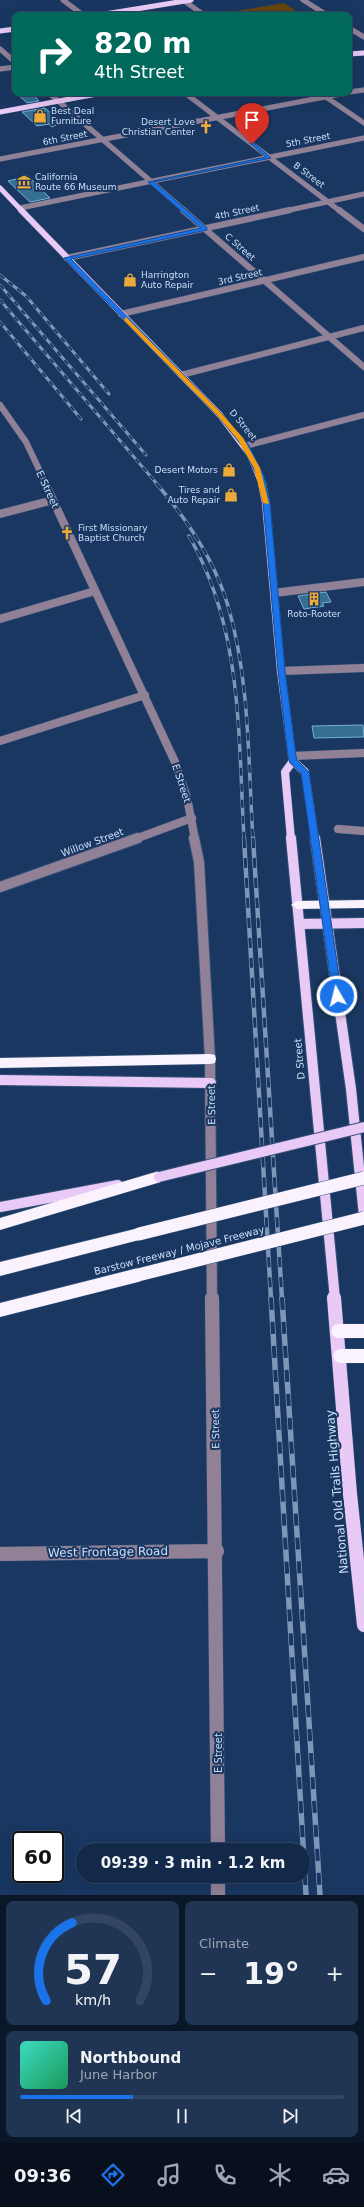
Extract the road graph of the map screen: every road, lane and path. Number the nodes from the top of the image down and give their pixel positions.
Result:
1 (63, 0) edge
2 (184, 0) edge
3 (191, 0) edge
4 (303, 0) edge
5 (79, 12) edge
6 (116, 12) edge
7 (200, 12) edge
8 (322, 12) edge
9 (12, 29) edge
10 (352, 30) edge
11 (0, 31) edge
12 (364, 37) edge
13 (0, 49) edge
14 (352, 54) edge
15 (364, 54) edge
16 (12, 59) edge
17 (12, 67) edge
18 (0, 69) edge
19 (364, 90) edge
20 (352, 92) edge
21 (53, 96) edge
22 (86, 96) edge
23 (189, 96) edge
24 (331, 96) edge
25 (326, 97) junction
26 (59, 101) junction
27 (0, 112) edge
28 (217, 117) junction
29 (364, 123) edge
30 (364, 138) edge
31 (102, 139) junction
32 (270, 157) junction
33 (0, 159) edge
34 (151, 182) junction
35 (0, 188) edge
36 (364, 194) edge
37 (328, 202) junction
38 (20, 208) junction
39 (205, 229) junction
40 (364, 229) edge
41 (364, 257) edge
42 (67, 258) junction
43 (264, 280) junction
44 (121, 314) junction
45 (364, 328) edge
46 (330, 337) junction
47 (364, 367) edge
48 (181, 375) junction
49 (0, 405) edge
50 (364, 415) edge
51 (245, 446) junction
52 (53, 500) junction
53 (0, 514) edge
54 (364, 582) edge
55 (95, 591) junction
56 (274, 593) junction
57 (0, 619) edge
58 (364, 668) edge
59 (281, 671) junction
60 (145, 695) junction
61 (0, 741) edge
62 (364, 754) edge
63 (292, 758) junction
64 (192, 818) junction
65 (338, 829) dead end
66 (364, 832) edge
67 (0, 887) edge
68 (364, 904) edge
69 (298, 905) junction
70 (324, 905) junction
71 (327, 923) junction
72 (364, 923) edge
73 (299, 924) junction
74 (210, 1059) junction
75 (0, 1063) edge
76 (0, 1080) edge
77 (210, 1083) junction
78 (364, 1127) edge
79 (159, 1177) joint
80 (364, 1178) edge
81 (140, 1181) junction
82 (0, 1207) edge
83 (364, 1217) edge
84 (0, 1224) edge
85 (0, 1269) edge
86 (0, 1310) edge
87 (338, 1331) junction
88 (364, 1331) edge
89 (340, 1356) junction
90 (364, 1356) edge
91 (217, 1551) junction
92 (0, 1554) edge
93 (364, 1625) edge
94 (218, 1843) edge
95 (218, 1883) edge
96 (218, 1895) edge

1 - 5 street
2 - 3 main road
2 - 6 main road
2 - 7 street
4 - 8 street
9 - 11 main road
10 - 12 street
13 - 16 street
14 - 15 main road
17 - 18 street
19 - 20 street
21 - 26 street, C Street
22 - 26 main road
23 - 28 street, B Street
24 - 25 street, 6th Street
25 - 28 street, 6th Street
25 - 29 street
26 - 27 main road
26 - 31 street, C Street
28 - 31 street, 6th Street
28 - 32 street, B Street
30 - 32 street, 5th Street
31 - 33 street, 6th Street
31 - 34 street, C Street
32 - 34 street, 5th Street
32 - 37 street, B Street
34 - 38 street, 5th Street
34 - 39 street, C Street
35 - 38 main road, D Street
36 - 37 street, 4th Street
37 - 39 street, 4th Street
37 - 40 street, B Street
38 - 42 main road, D Street
39 - 42 street, 4th Street
39 - 43 street, C Street
41 - 43 street, 3rd Street
42 - 44 main road, D Street
43 - 44 street, 3rd Street
43 - 46 street, C Street
44 - 48 main road, D Street
45 - 46 street
46 - 47 street, C Street
46 - 48 street
48 - 51 main road, D Street
49 - 52 street, E Street
50 - 51 street
51 - 56 main road, D Street
52 - 53 street
52 - 55 street, E Street
54 - 56 street
55 - 57 street
55 - 60 street, E Street
56 - 59 main road, D Street
58 - 59 street
59 - 63 main road, D Street
60 - 61 street
60 - 64 street, E Street
62 - 63 street
63 - 69 main road, D Street
63 - 70 main road
64 - 67 street, Willow Street
64 - 74 street, E Street
65 - 66 street
68 - 70 highway
69 - 70 highway
69 - 73 main road, D Street
70 - 71 main road
71 - 72 main road
71 - 73 main road
71 - 83 main road
73 - 87 main road, D Street
74 - 75 highway
74 - 77 street, E Street
76 - 77 main road
77 - 91 street, E Street
78 - 79 main road, bridge
79 - 81 highway
80 - 85 highway, bridge
81 - 82 main road
81 - 84 highway
83 - 86 highway, Barstow Freeway / Mojave Freeway, bridge
87 - 88 highway
87 - 89 main road, D Street
89 - 90 highway
89 - 93 main road, National Old Trails Highway
91 - 92 street, West Frontage Road
91 - 94 street, E Street
95 - 96 street

